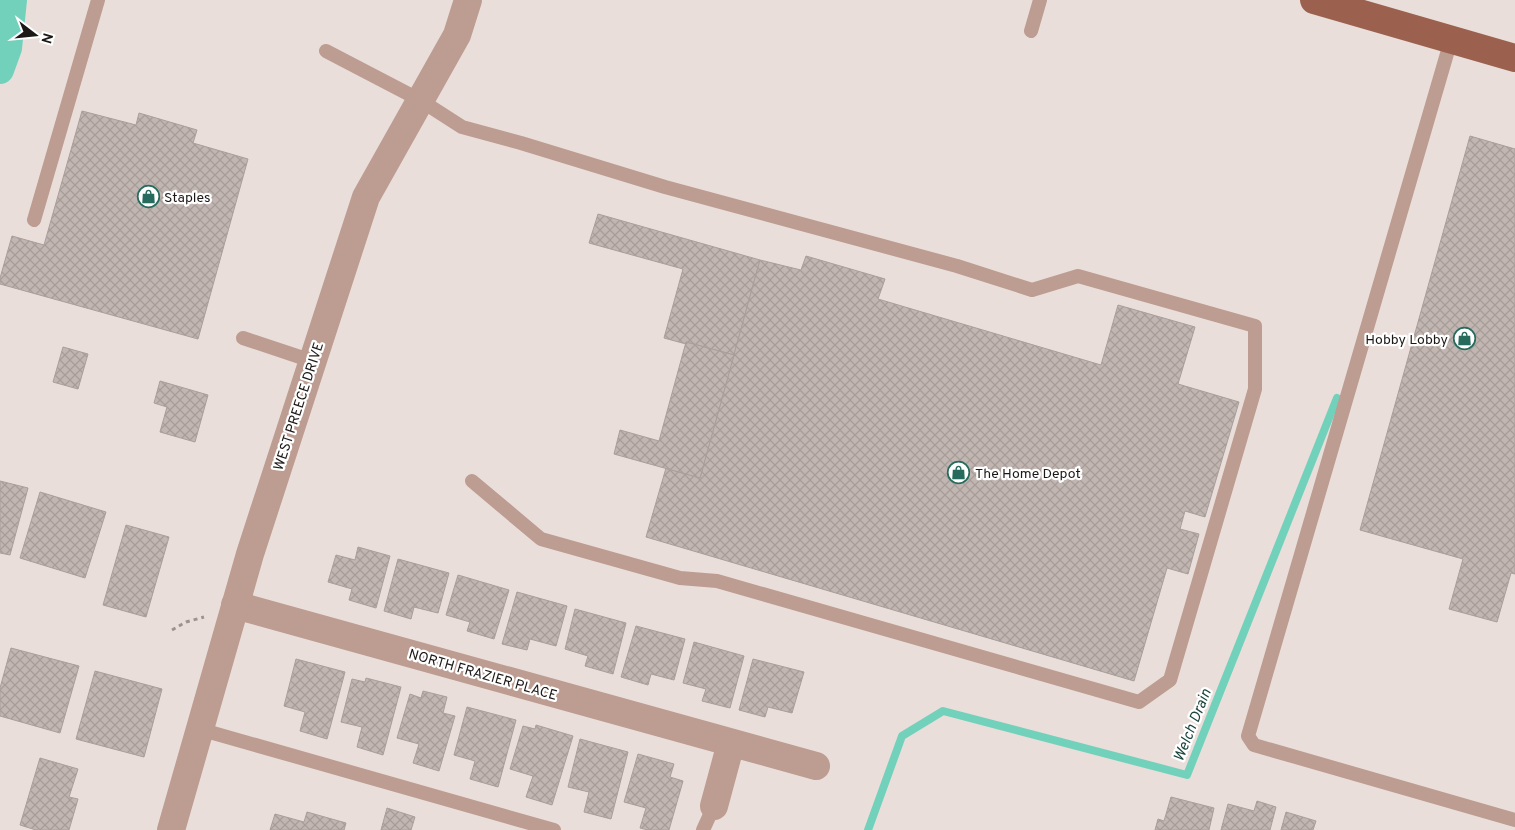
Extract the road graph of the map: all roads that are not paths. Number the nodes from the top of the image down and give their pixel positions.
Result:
1 (98, 0) edge
2 (468, 0) edge
3 (1040, 0) edge
4 (1314, 0) edge
5 (1030, 31) dead end
6 (1451, 40) junction
7 (326, 51) dead end
8 (1515, 58) edge
9 (420, 100) junction
10 (34, 220) dead end
11 (243, 338) dead end
12 (312, 361) junction
13 (472, 481) dead end
14 (224, 611) junction
15 (200, 729) junction
16 (731, 743) junction
17 (816, 766) dead end
18 (709, 818) edge
19 (1515, 820) edge
20 (171, 830) edge
21 (554, 830) edge

1 - 10 lane
2 - 9 street, WEST PREECE DRIVE
3 - 5 lane
4 - 6 main road
6 - 8 main road
6 - 19 lane
7 - 9 lane
9 - 12 street, WEST PREECE DRIVE
9 - 13 lane
11 - 12 lane
12 - 14 street, WEST PREECE DRIVE
14 - 15 street, WEST PREECE DRIVE
14 - 16 street, NORTH FRAZIER PLACE
15 - 20 street, WEST PREECE DRIVE
15 - 21 lane
16 - 17 street, NORTH FRAZIER PLACE
16 - 18 street

